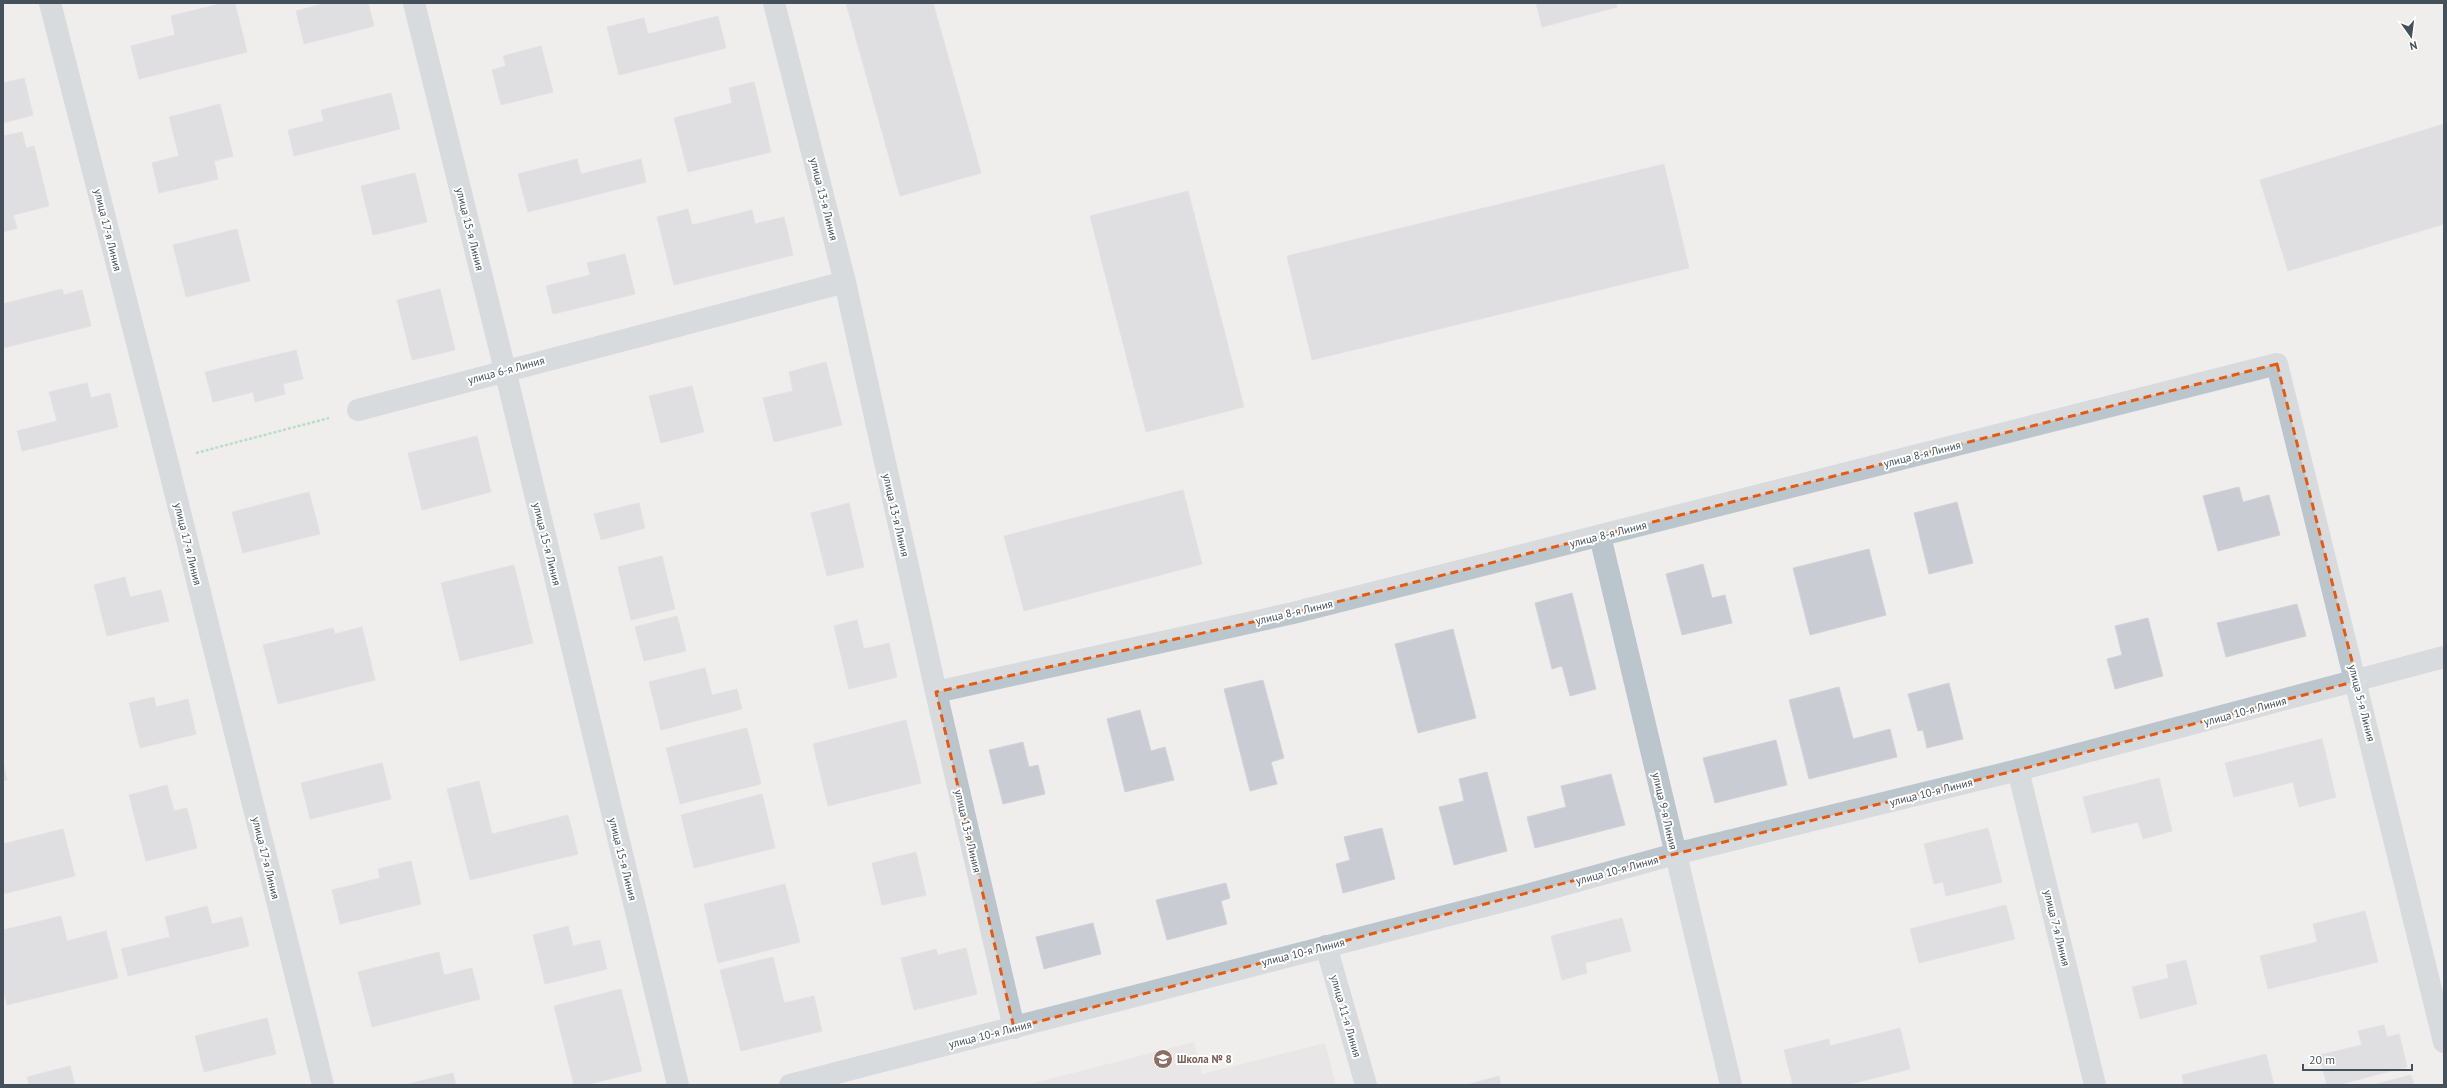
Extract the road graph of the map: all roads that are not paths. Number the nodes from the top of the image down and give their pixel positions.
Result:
1 (50, 3) edge
2 (414, 3) edge
3 (774, 3) edge
4 (845, 282) junction
5 (2277, 364) joint
6 (505, 370) junction
7 (358, 410) road end
8 (1600, 536) junction
9 (2444, 657) edge
10 (2357, 681) junction
11 (936, 692) junction
12 (2018, 770) junction
13 (1675, 854) junction
14 (1326, 946) junction
15 (1014, 1028) junction
16 (2444, 1042) edge
17 (323, 1085) edge
18 (678, 1085) edge
19 (790, 1085) edge
20 (1366, 1085) edge
21 (1731, 1085) edge
22 (2095, 1085) edge

1 - 17 street, улица 17-я Линия
2 - 6 street, улица 15-я Линия
3 - 4 street, улица 13-я Линия
4 - 6 street, улица 6-я Линия
4 - 11 street, улица 13-я Линия
5 - 8 street, улица 8-я Линия
5 - 10 street, улица 5-я Линия
6 - 7 street, улица 6-я Линия
6 - 18 street, улица 15-я Линия
8 - 11 street, улица 8-я Линия
8 - 13 street, улица 9-я Линия
9 - 10 street, улица 10-я Линия
10 - 12 street, улица 10-я Линия
10 - 16 street, улица 5-я Линия
11 - 15 street, улица 13-я Линия
12 - 13 street, улица 10-я Линия
12 - 22 street, улица 7-я Линия
13 - 14 street, улица 10-я Линия
13 - 21 street, улица 9-я Линия
14 - 15 street, улица 10-я Линия
14 - 20 street, улица 11-я Линия
15 - 19 street, улица 10-я Линия

